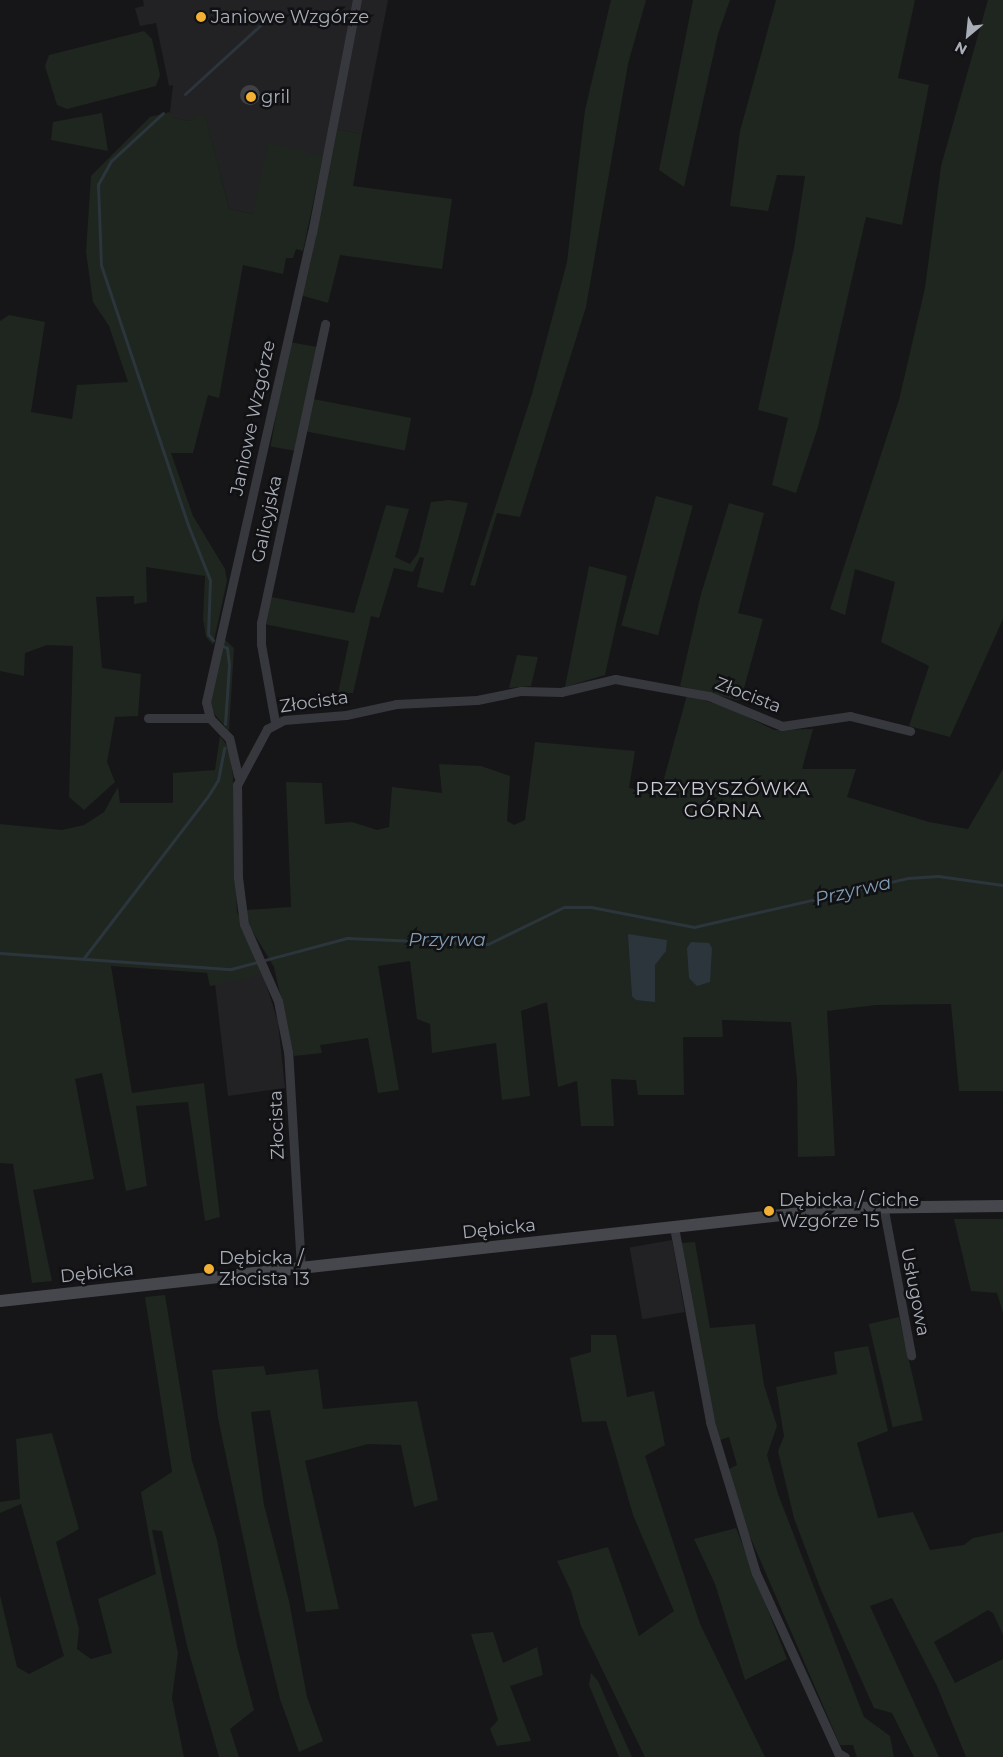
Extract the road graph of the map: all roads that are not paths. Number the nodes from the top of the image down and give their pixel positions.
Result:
1 (357, 0) edge
2 (325, 324) dead end
3 (148, 718) dead end
4 (210, 718) junction
5 (275, 722) junction
6 (910, 731) dead end
7 (238, 776) junction
8 (883, 1205) junction
9 (1003, 1206) edge
10 (674, 1227) junction
11 (301, 1268) junction
12 (0, 1301) edge
13 (911, 1355) dead end
14 (845, 1757) edge

1 - 4 street, Janiowe Wzgórze
2 - 5 street, Galicyjska
3 - 4 street
4 - 7 street
5 - 6 street, Złocista
5 - 7 street, Złocista
7 - 11 street, Złocista
8 - 9 street, Dębicka
8 - 10 street, Dębicka
8 - 13 street, Usługowa
10 - 11 street, Dębicka
10 - 14 street
11 - 12 street, Dębicka

